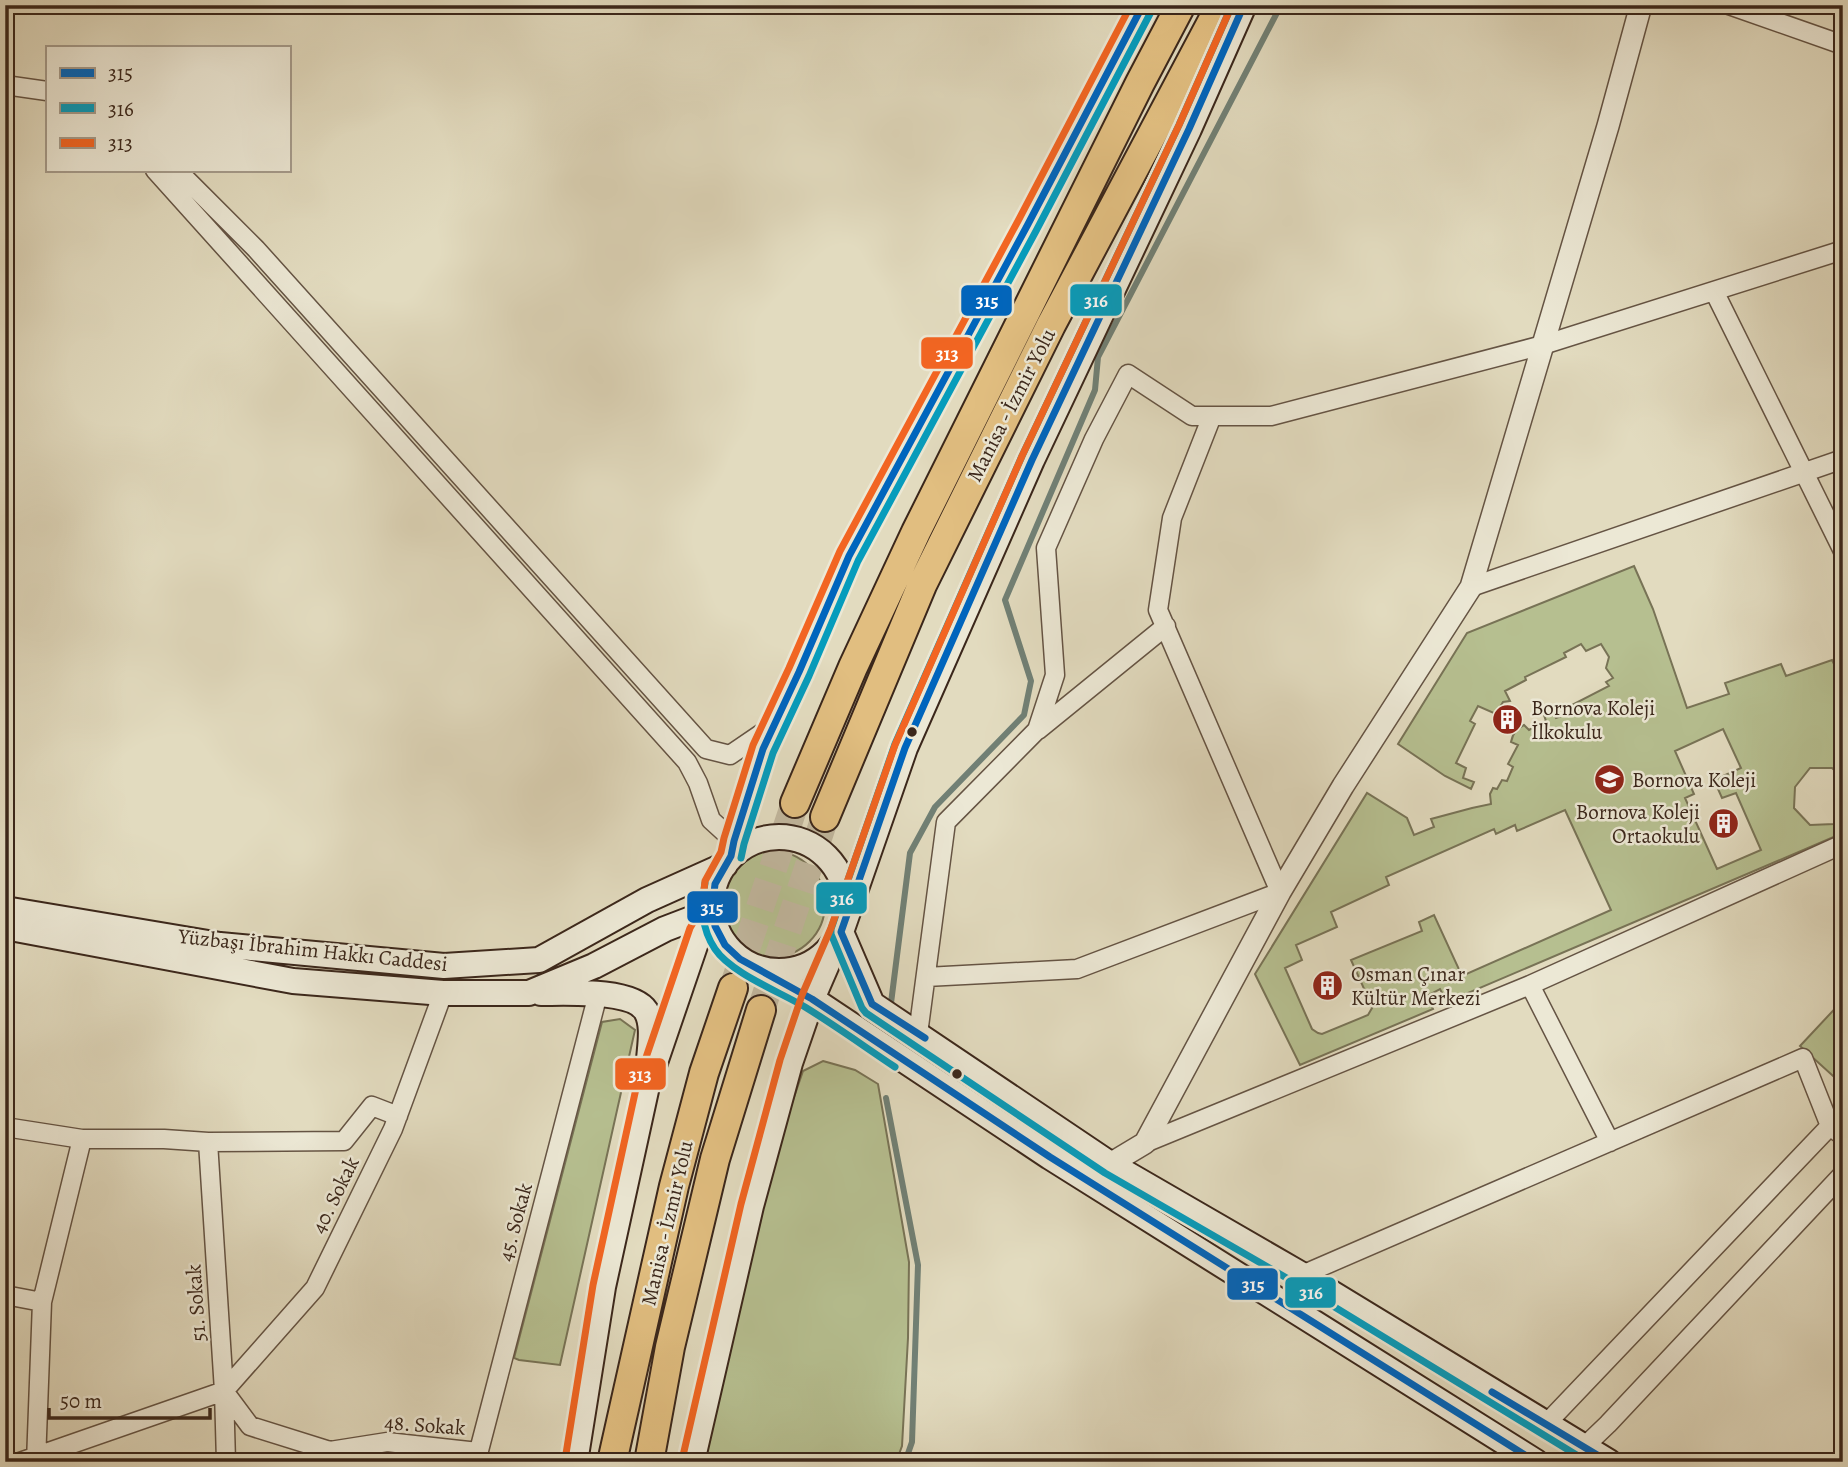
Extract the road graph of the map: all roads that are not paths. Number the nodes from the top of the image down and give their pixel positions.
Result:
1 (1143, 5) edge
2 (1181, 5) edge
3 (1221, 5) edge
4 (1244, 5) edge
5 (1641, 5) edge
6 (1729, 5) edge
7 (1843, 45) edge
8 (5, 85) edge
9 (46, 91) edge
10 (5, 94) edge
11 (46, 99) edge
12 (157, 172) edge
13 (179, 172) edge
14 (1843, 250) edge
15 (1714, 291) junction
16 (1543, 345) junction
17 (1212, 416) junction
18 (1843, 459) edge
19 (1804, 472) junction
20 (1843, 551) edge
21 (1471, 587) junction
22 (1166, 626) junction
23 (774, 725) junction
24 (1037, 730) junction
25 (795, 803) tunnel mouth
26 (825, 817) tunnel mouth
27 (1843, 844) edge
28 (730, 854) junction
29 (1280, 892) junction
30 (5, 909) edge
31 (712, 911) junction
32 (5, 927) edge
33 (841, 932) junction
34 (759, 969) junction
35 (926, 977) junction
36 (1530, 985) junction
37 (733, 988) tunnel mouth
38 (443, 993) junction
39 (529, 993) junction
40 (598, 993) junction
41 (812, 999) junction
42 (761, 1010) tunnel mouth
43 (918, 1034) junction
44 (647, 1086) junction
45 (398, 1116) junction
46 (5, 1127) edge
47 (1836, 1131) edge
48 (82, 1139) junction
49 (208, 1142) junction
50 (1610, 1142) junction
51 (1145, 1143) junction
52 (1111, 1164) junction
53 (1079, 1174) junction
54 (1843, 1174) edge
55 (1302, 1275) junction
56 (5, 1295) edge
57 (42, 1302) junction
58 (224, 1391) junction
59 (1546, 1424) junction
60 (1584, 1447) junction
61 (477, 1457) edge
62 (31, 1460) edge
63 (1532, 1461) edge
64 (226, 1462) edge
65 (575, 1462) edge
66 (612, 1462) edge
67 (649, 1462) edge
68 (692, 1462) edge
69 (1609, 1462) edge

1 - 23 main road
2 - 25 highway, Manisa - İzmir Yolu
3 - 26 highway, Manisa - İzmir Yolu
4 - 33 main road
5 - 16 street
6 - 7 street
8 - 9 street
10 - 11 street
12 - 28 street
13 - 23 street
14 - 15 street
15 - 16 street
15 - 19 street
16 - 17 street
16 - 21 street
17 - 22 street
17 - 24 street
18 - 19 street
19 - 20 street
19 - 21 street
21 - 29 street
22 - 24 street
22 - 29 street
23 - 28 main road
24 - 35 street
27 - 36 street
28 - 30 main road, Yüzbaşı İbrahim Hakkı Caddesi
28 - 31 main road
28 - 33 main road
29 - 35 street
29 - 51 street
31 - 34 main road
31 - 39 main road, Yüzbaşı İbrahim Hakkı Caddesi
31 - 44 main road
32 - 38 main road, Yüzbaşı İbrahim Hakkı Caddesi
33 - 34 main road
33 - 41 main road
33 - 43 main road
34 - 41 main road
35 - 43 street
36 - 50 street
36 - 51 street
37 - 66 highway, Manisa - İzmir Yolu
38 - 39 main road, Yüzbaşı İbrahim Hakkı Caddesi
38 - 45 street, 40. Sokak
39 - 40 main road
40 - 44 main road
40 - 61 street, 45. Sokak
41 - 53 main road
41 - 68 main road
42 - 67 highway, Manisa - İzmir Yolu
43 - 52 main road
44 - 65 main road
45 - 49 street
45 - 58 street, 40. Sokak
46 - 48 street
47 - 50 street
47 - 59 street
48 - 49 street
48 - 57 street
49 - 58 street, 51. Sokak
50 - 55 street
51 - 52 street
52 - 53 street
52 - 55 main road
53 - 63 main road
54 - 60 street
55 - 59 main road
56 - 57 street
57 - 62 street
58 - 61 street, 48. Sokak
58 - 62 street
58 - 64 street, 51. Sokak
59 - 60 main road
60 - 69 main road

